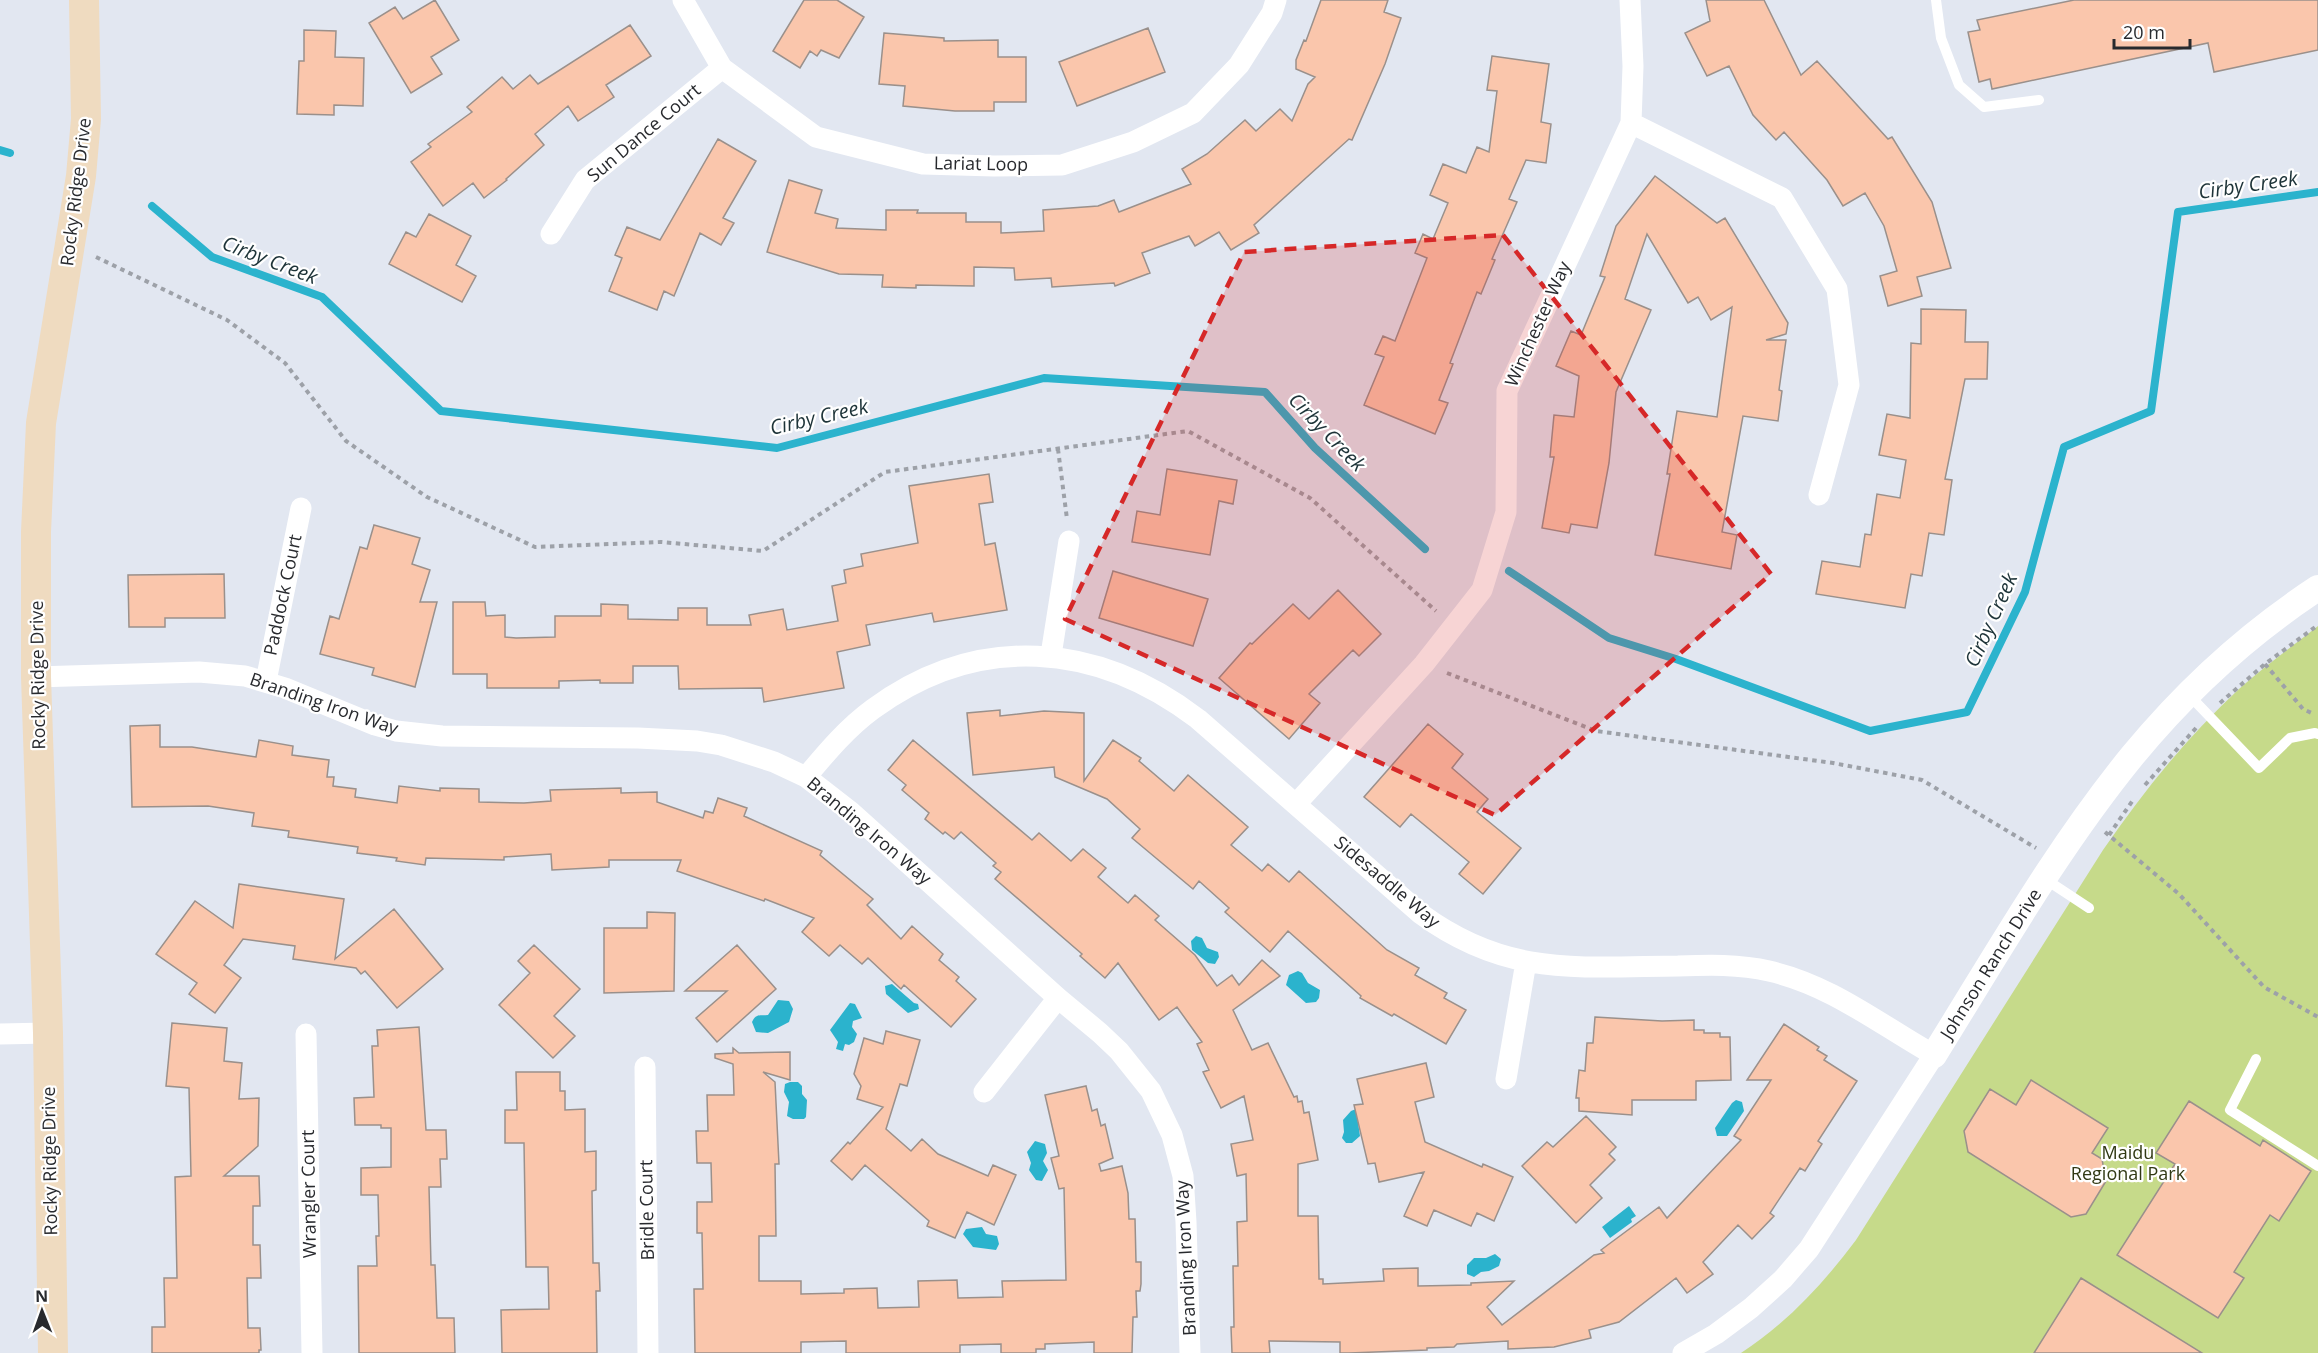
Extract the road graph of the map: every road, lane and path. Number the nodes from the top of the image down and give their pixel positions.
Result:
1 (84, 0) edge
2 (682, 0) edge
3 (1276, 0) edge
4 (1629, 0) edge
5 (1936, 0) edge
6 (722, 68) junction
7 (2039, 100) dead end
8 (1631, 123) junction
9 (551, 234) dead end
10 (71, 245) junction
11 (1058, 448) junction
12 (1819, 495) dead end
13 (301, 508) dead end
14 (1069, 541) joint
15 (2318, 588) edge
16 (1454, 627) junction
17 (1051, 656) junction
18 (1424, 664) junction
19 (2265, 664) dead end
20 (36, 677) junction
21 (266, 681) junction
22 (2189, 695) junction
23 (2318, 715) edge
24 (2318, 734) edge
25 (806, 777) junction
26 (1296, 804) junction
27 (2085, 818) junction
28 (2051, 869) junction
29 (2089, 908) dead end
30 (1526, 962) junction
31 (1058, 998) junction
32 (2318, 1017) edge
33 (48, 1033) junction
34 (0, 1034) edge
35 (306, 1034) dead end
36 (1934, 1055) junction
37 (2256, 1059) dead end
38 (645, 1067) dead end
39 (1506, 1079) dead end
40 (984, 1092) dead end
41 (2318, 1166) edge
42 (53, 1353) edge
43 (312, 1353) edge
44 (648, 1353) edge
45 (1190, 1353) edge
46 (1683, 1353) edge

1 - 10 main road, Rocky Ridge Drive
2 - 6 street, Lariat Loop
3 - 6 street, Lariat Loop
4 - 8 street, Winchester Way
5 - 7 lane
6 - 9 street, Sun Dance Court
8 - 12 street
8 - 16 street, Winchester Way
10 - 11 path
10 - 20 main road, Rocky Ridge Drive
11 - 14 path
11 - 16 path
13 - 21 street, Paddock Court
14 - 17 street
15 - 22 street, Johnson Ranch Drive
16 - 18 street, Winchester Way
17 - 25 street, Sidesaddle Way
17 - 26 street, Sidesaddle Way
18 - 26 street, Winchester Way
18 - 28 path
19 - 23 path
20 - 21 street, Branding Iron Way
20 - 33 main road, Rocky Ridge Drive
21 - 25 street, Branding Iron Way
22 - 24 lane
22 - 27 street, Johnson Ranch Drive
25 - 31 street, Branding Iron Way
26 - 30 street, Sidesaddle Way
27 - 28 street, Johnson Ranch Drive
27 - 32 path
28 - 29 lane
28 - 36 street, Johnson Ranch Drive
30 - 36 street, Sidesaddle Way
30 - 39 street
31 - 40 street
31 - 45 street, Branding Iron Way
33 - 34 street
33 - 42 main road, Rocky Ridge Drive
35 - 43 street, Wrangler Court
36 - 46 street, Johnson Ranch Drive
37 - 41 lane
38 - 44 street, Bridle Court

